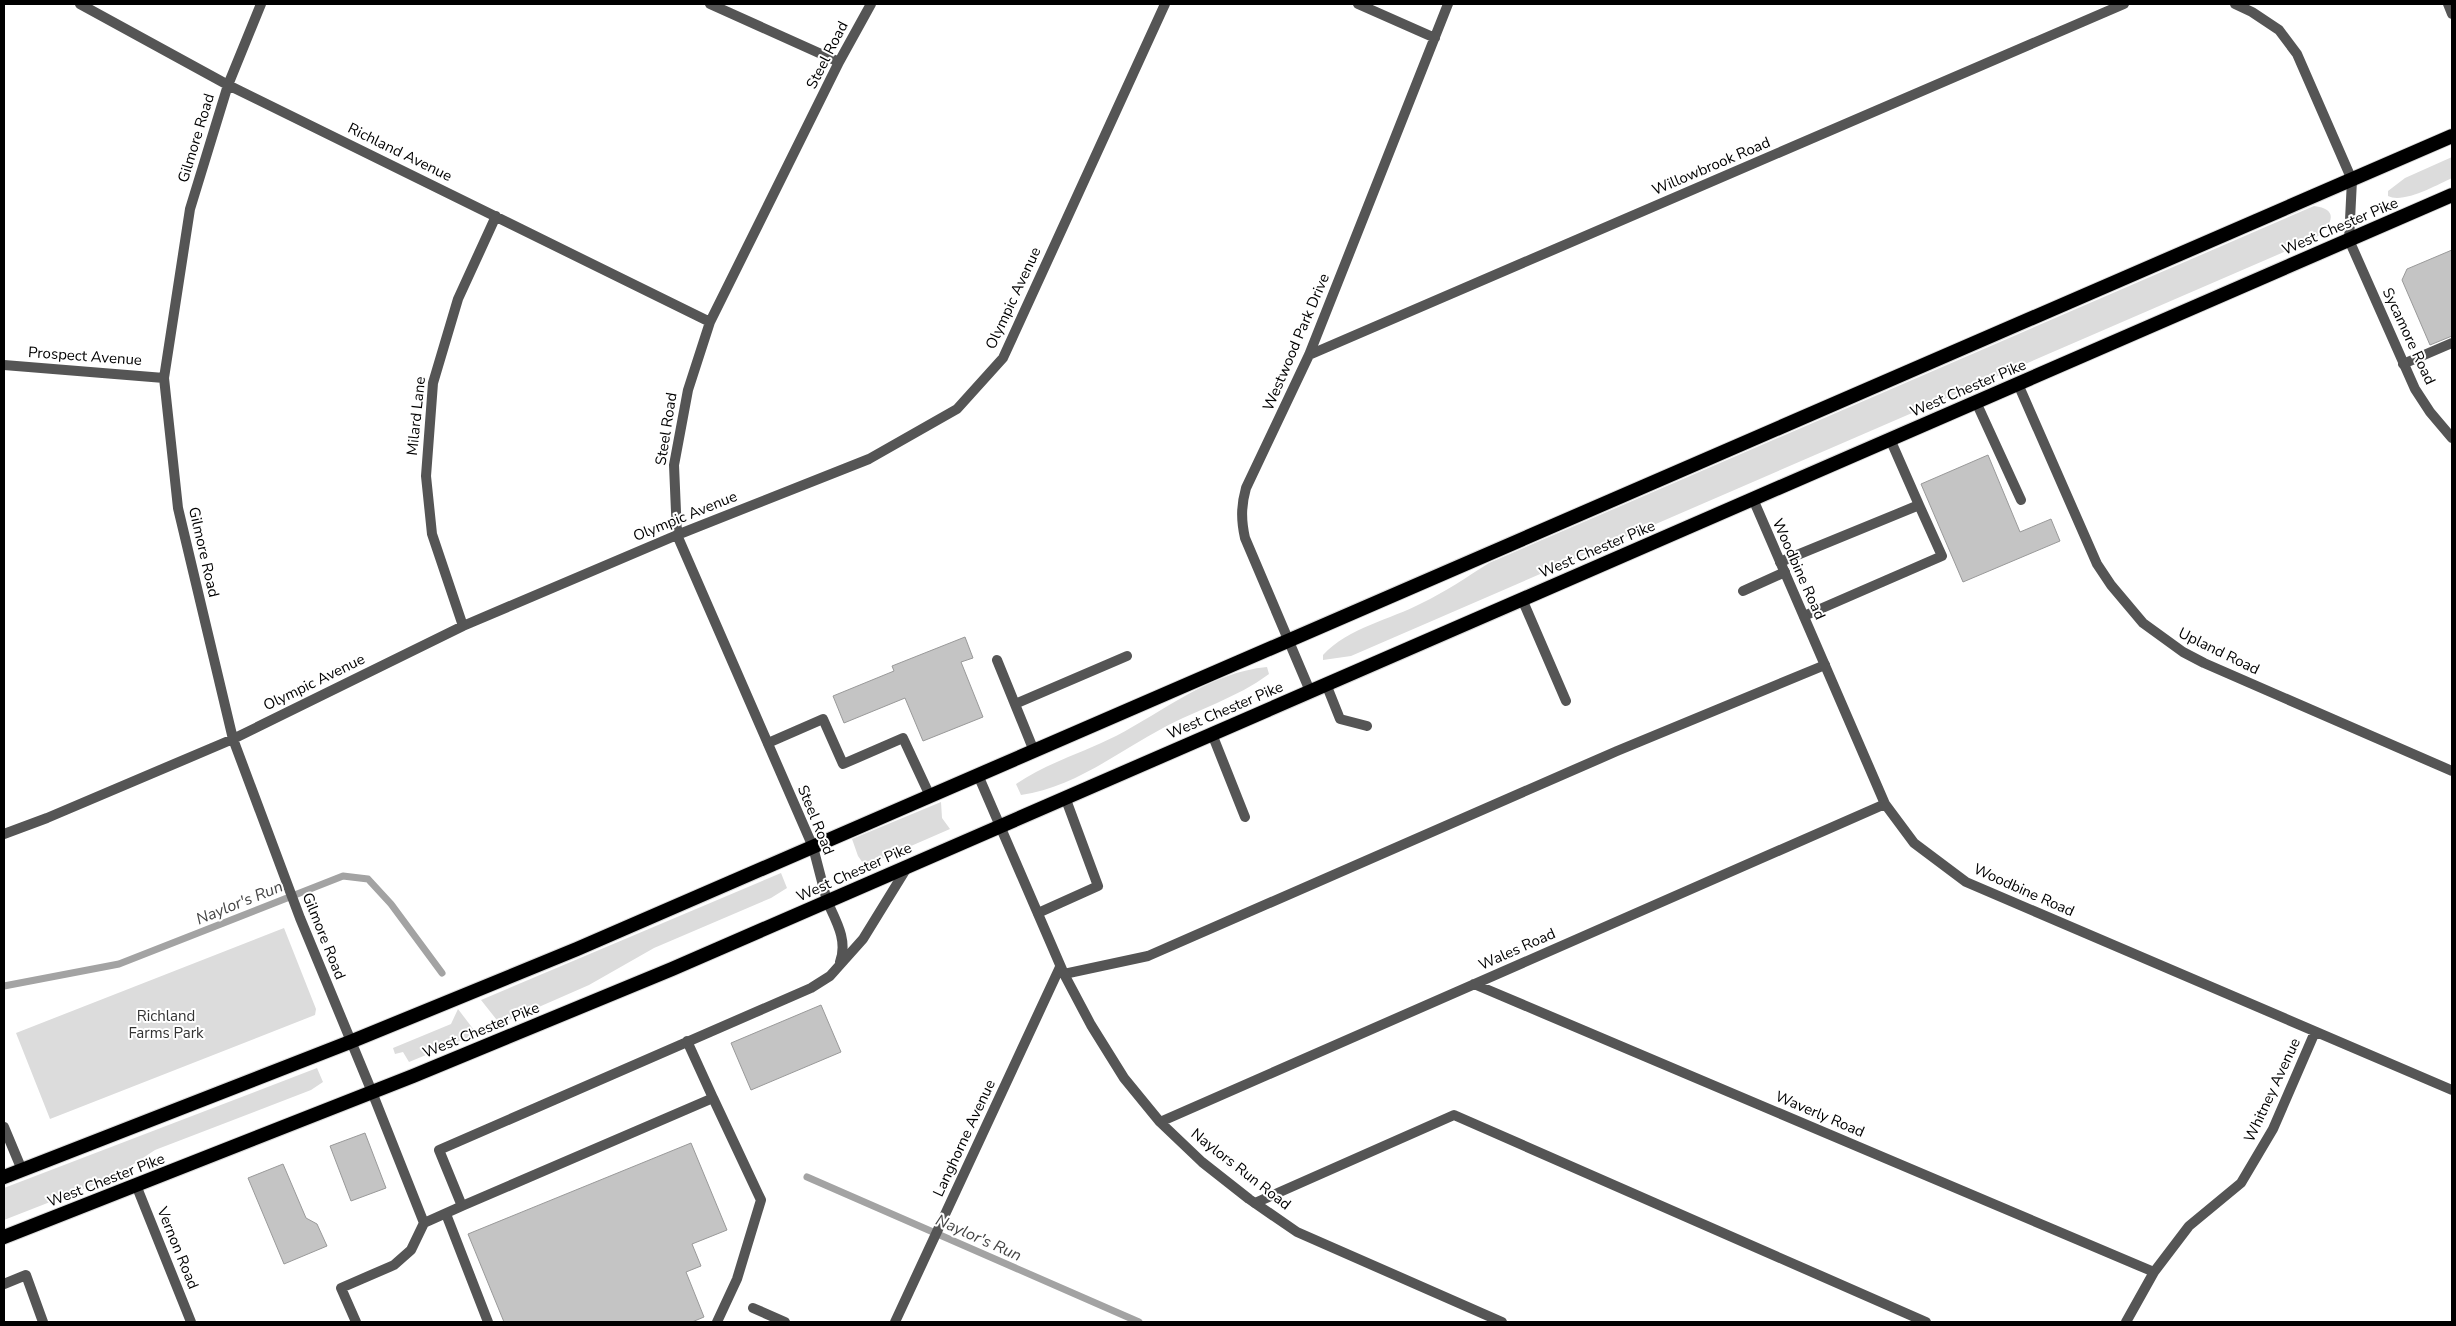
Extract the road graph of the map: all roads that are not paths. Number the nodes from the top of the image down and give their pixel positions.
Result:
1 (80, 4) edge
2 (261, 4) edge
3 (710, 4) edge
4 (871, 4) edge
5 (1164, 4) edge
6 (1358, 4) edge
7 (1448, 4) edge
8 (2124, 4) edge
9 (2235, 4) edge
10 (2448, 4) edge
11 (2452, 14) edge
12 (1435, 38) junction
13 (839, 62) junction
14 (228, 85) junction
15 (2452, 136) edge
16 (2352, 180) junction
17 (2452, 195) edge
18 (496, 216) junction
19 (2349, 240) junction
20 (710, 322) junction
21 (2452, 343) edge
22 (1309, 355) junction
23 (2403, 364) junction
24 (4, 365) edge
25 (164, 378) junction
26 (2018, 384) junction
27 (1976, 402) junction
28 (2452, 438) edge
29 (1890, 439) junction
30 (1753, 499) junction
31 (2021, 500) dead end
32 (1919, 505) junction
33 (677, 535) junction
34 (1780, 562) junction
35 (1785, 572) junction
36 (1743, 591) dead end
37 (1522, 599) junction
38 (1804, 616) junction
39 (463, 626) junction
40 (1288, 641) junction
41 (1127, 656) dead end
42 (997, 660) dead end
43 (1825, 665) junction
44 (1326, 684) junction
45 (1310, 691) junction
46 (1566, 701) dead end
47 (1015, 704) junction
48 (1367, 726) dead end
49 (1212, 734) junction
50 (233, 739) junction
51 (768, 743) junction
52 (1034, 751) junction
53 (2452, 771) edge
54 (978, 775) junction
55 (930, 796) junction
56 (1065, 798) junction
57 (1885, 804) junction
58 (1245, 817) dead end
59 (1000, 826) junction
60 (4, 834) edge
61 (813, 847) junction
62 (908, 865) junction
63 (827, 901) junction
64 (1038, 913) junction
65 (839, 964) junction
66 (1062, 971) junction
67 (1474, 984) junction
68 (2315, 1032) junction
69 (687, 1041) junction
70 (350, 1042) junction
71 (2452, 1090) edge
72 (372, 1092) junction
73 (713, 1098) junction
74 (1160, 1122) junction
75 (4, 1127) edge
76 (22, 1170) junction
77 (4, 1177) edge
78 (136, 1185) junction
79 (1255, 1203) junction
80 (462, 1206) junction
81 (446, 1214) junction
82 (424, 1223) junction
83 (4, 1237) edge
84 (2154, 1272) junction
85 (4, 1284) edge
86 (753, 1308) dead end
87 (43, 1322) edge
88 (191, 1322) edge
89 (356, 1322) edge
90 (488, 1322) edge
91 (717, 1322) edge
92 (785, 1322) edge
93 (895, 1322) edge
94 (1502, 1322) edge
95 (1926, 1322) edge
96 (2126, 1322) edge

1 - 14 street, Richland Avenue
2 - 14 street, Gilmore Road
3 - 13 street
4 - 13 street, Steel Road
5 - 33 street, Olympic Avenue
6 - 12 street
7 - 12 street, Westwood Park Drive
8 - 22 street, Willowbrook Road
9 - 16 street
10 - 11 street
12 - 22 street, Westwood Park Drive
13 - 20 street, Steel Road
14 - 18 street, Richland Avenue
14 - 25 street, Gilmore Road
15 - 16 highway
16 - 19 street
16 - 40 highway
17 - 19 highway, West Chester Pike
18 - 20 street, Richland Avenue
18 - 39 street, Milard Lane
19 - 23 street, Sycamore Road
19 - 26 highway, West Chester Pike
20 - 33 street, Steel Road
21 - 23 street
22 - 40 street, Westwood Park Drive
23 - 28 street, Sycamore Road
24 - 25 street, Prospect Avenue
25 - 50 street, Gilmore Road
26 - 27 highway, West Chester Pike
26 - 53 street, Upland Road
27 - 29 highway, West Chester Pike
27 - 31 street
29 - 30 highway, West Chester Pike
29 - 32 street
30 - 34 street, Woodbine Road
30 - 37 highway, West Chester Pike
32 - 34 street
32 - 38 street
33 - 39 street, Olympic Avenue
33 - 51 street, Steel Road
34 - 35 street, Woodbine Road
35 - 36 street
35 - 38 street, Woodbine Road
37 - 44 highway, West Chester Pike
37 - 46 street
38 - 43 street, Woodbine Road
39 - 50 street, Olympic Avenue
40 - 45 street, Westwood Park Drive
40 - 52 highway
41 - 47 street
42 - 47 street
43 - 57 street, Woodbine Road
43 - 66 street
44 - 45 highway, West Chester Pike
44 - 48 street
45 - 49 highway, West Chester Pike
47 - 52 street
49 - 56 highway, West Chester Pike
49 - 58 street
50 - 60 street, Olympic Avenue
50 - 70 street, Gilmore Road
51 - 55 street
51 - 61 street, Steel Road
52 - 54 highway
54 - 55 highway
54 - 59 street, Naylors Run Road
55 - 61 highway
56 - 59 highway, West Chester Pike
56 - 64 street
57 - 67 street, Wales Road
57 - 68 street, Woodbine Road
59 - 62 highway, West Chester Pike
59 - 64 street, Naylors Run Road
61 - 63 street, Steel Road
61 - 70 highway
62 - 63 highway, West Chester Pike
62 - 65 street
63 - 65 street, Steel Road
63 - 72 highway, West Chester Pike
64 - 66 street, Naylors Run Road
65 - 69 street
66 - 74 street, Naylors Run Road
66 - 93 street, Langhorne Avenue
67 - 74 street, Wales Road
67 - 84 street, Waverly Road
68 - 71 street, Woodbine Road
68 - 84 street, Whitney Avenue
69 - 73 street
69 - 80 street
70 - 72 street, Gilmore Road
70 - 76 highway
72 - 78 highway, West Chester Pike
72 - 82 street, Gilmore Road
73 - 80 street
73 - 91 street
74 - 79 street, Naylors Run Road
75 - 76 street
76 - 77 highway
78 - 83 highway, West Chester Pike
78 - 88 street, Vernon Road
79 - 94 street, Naylors Run Road
79 - 95 street
80 - 81 street
81 - 82 street
81 - 90 street
82 - 89 street
84 - 96 street, Whitney Avenue
85 - 87 street
86 - 92 street

